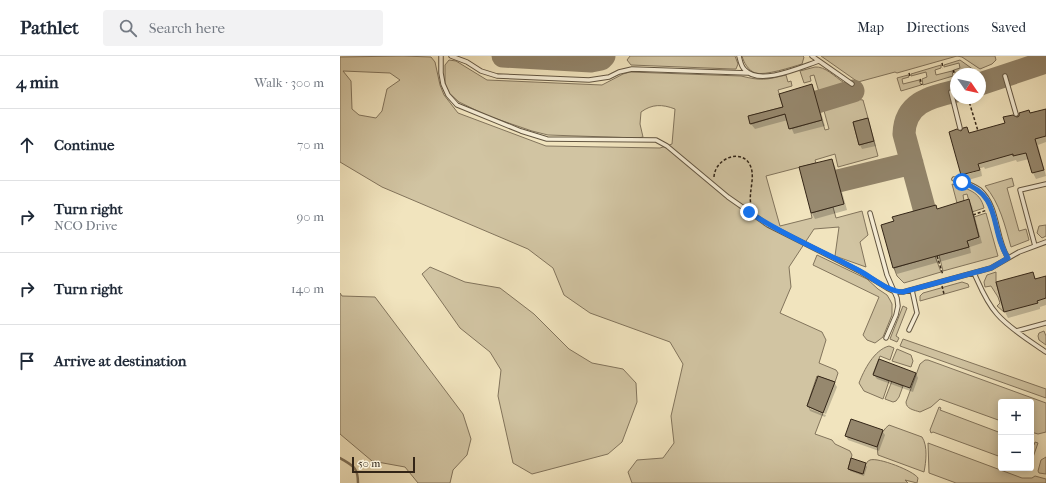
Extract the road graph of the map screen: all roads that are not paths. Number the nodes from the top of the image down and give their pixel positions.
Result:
1 (441, 56) edge
2 (451, 56) edge
3 (739, 56) edge
4 (812, 56) edge
5 (819, 61) junction
6 (748, 73) junction
7 (1005, 76) dead end
8 (852, 84) dead end
9 (954, 104) edge
10 (1016, 114) dead end
11 (960, 128) dead end
12 (954, 179) dead end
13 (1046, 184) edge
14 (870, 213) dead end
15 (1046, 242) edge
16 (1035, 246) junction
17 (1008, 258) junction
18 (974, 272) junction
19 (910, 290) junction
20 (895, 292) junction
21 (1046, 323) edge
22 (909, 330) dead end
23 (1016, 331) junction
24 (886, 338) dead end
25 (1046, 352) edge

1 - 20 lane
2 - 6 lane
3 - 6 lane
4 - 5 lane
5 - 6 lane
5 - 8 lane
7 - 10 lane
9 - 11 lane
12 - 17 lane
13 - 16 lane
14 - 20 lane
15 - 16 lane
16 - 17 lane
17 - 18 lane
18 - 19 lane
18 - 23 lane
19 - 20 lane
19 - 22 lane
20 - 24 lane
21 - 23 lane
23 - 25 lane

